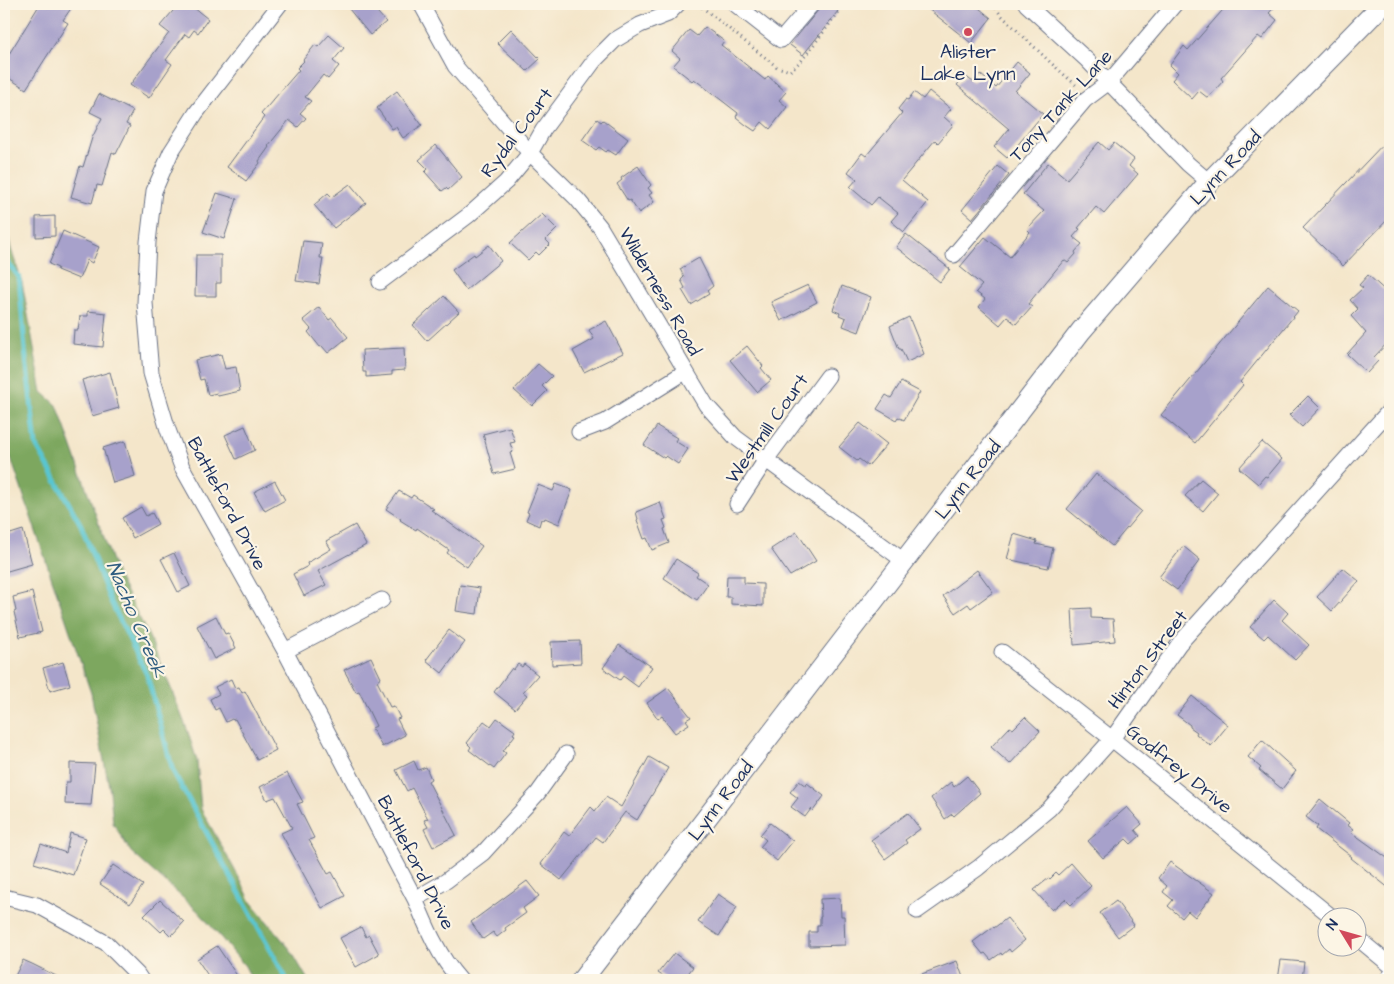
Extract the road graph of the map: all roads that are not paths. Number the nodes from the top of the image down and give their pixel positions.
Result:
1 (280, 4) edge
2 (421, 4) edge
3 (678, 4) edge
4 (735, 4) edge
5 (812, 4) edge
6 (1026, 4) edge
7 (1175, 4) edge
8 (1383, 4) edge
9 (1108, 82) junction
10 (530, 153) junction
11 (1209, 182) junction
12 (954, 255) dead end
13 (380, 282) dead end
14 (685, 372) junction
15 (828, 376) dead end
16 (1390, 410) edge
17 (579, 432) dead end
18 (765, 461) junction
19 (737, 504) dead end
20 (904, 560) junction
21 (382, 600) dead end
22 (285, 651) junction
23 (1002, 652) dead end
24 (1112, 738) junction
25 (566, 754) dead end
26 (4, 897) edge
27 (415, 899) junction
28 (1319, 906) edge
29 (917, 911) dead end
30 (1366, 945) edge
31 (1390, 965) edge
32 (1390, 976) edge
33 (141, 980) edge
34 (460, 980) edge
35 (582, 980) edge
36 (1387, 980) edge

1 - 22 street, Battleford Drive
2 - 10 street, Wilderness Road
3 - 10 street, Rydal Court
4 - 5 street
6 - 9 street
7 - 9 street, Tony Tank Lane
8 - 11 main road, Lynn Road
9 - 11 street
9 - 12 street, Tony Tank Lane
10 - 13 street, Rydal Court
10 - 14 street, Wilderness Road
11 - 20 main road, Lynn Road
14 - 17 street
14 - 18 street, Wilderness Road
15 - 18 street, Westmill Court
16 - 24 street, Hinton Street
18 - 19 street, Westmill Court
18 - 20 street, Wilderness Road
20 - 35 main road, Lynn Road
21 - 22 street
22 - 27 street, Battleford Drive
23 - 24 street, Godfrey Drive
24 - 28 street, Godfrey Drive
24 - 29 street, Hinton Street
25 - 27 street
26 - 33 street
27 - 34 street, Battleford Drive
30 - 31 street
32 - 36 street

